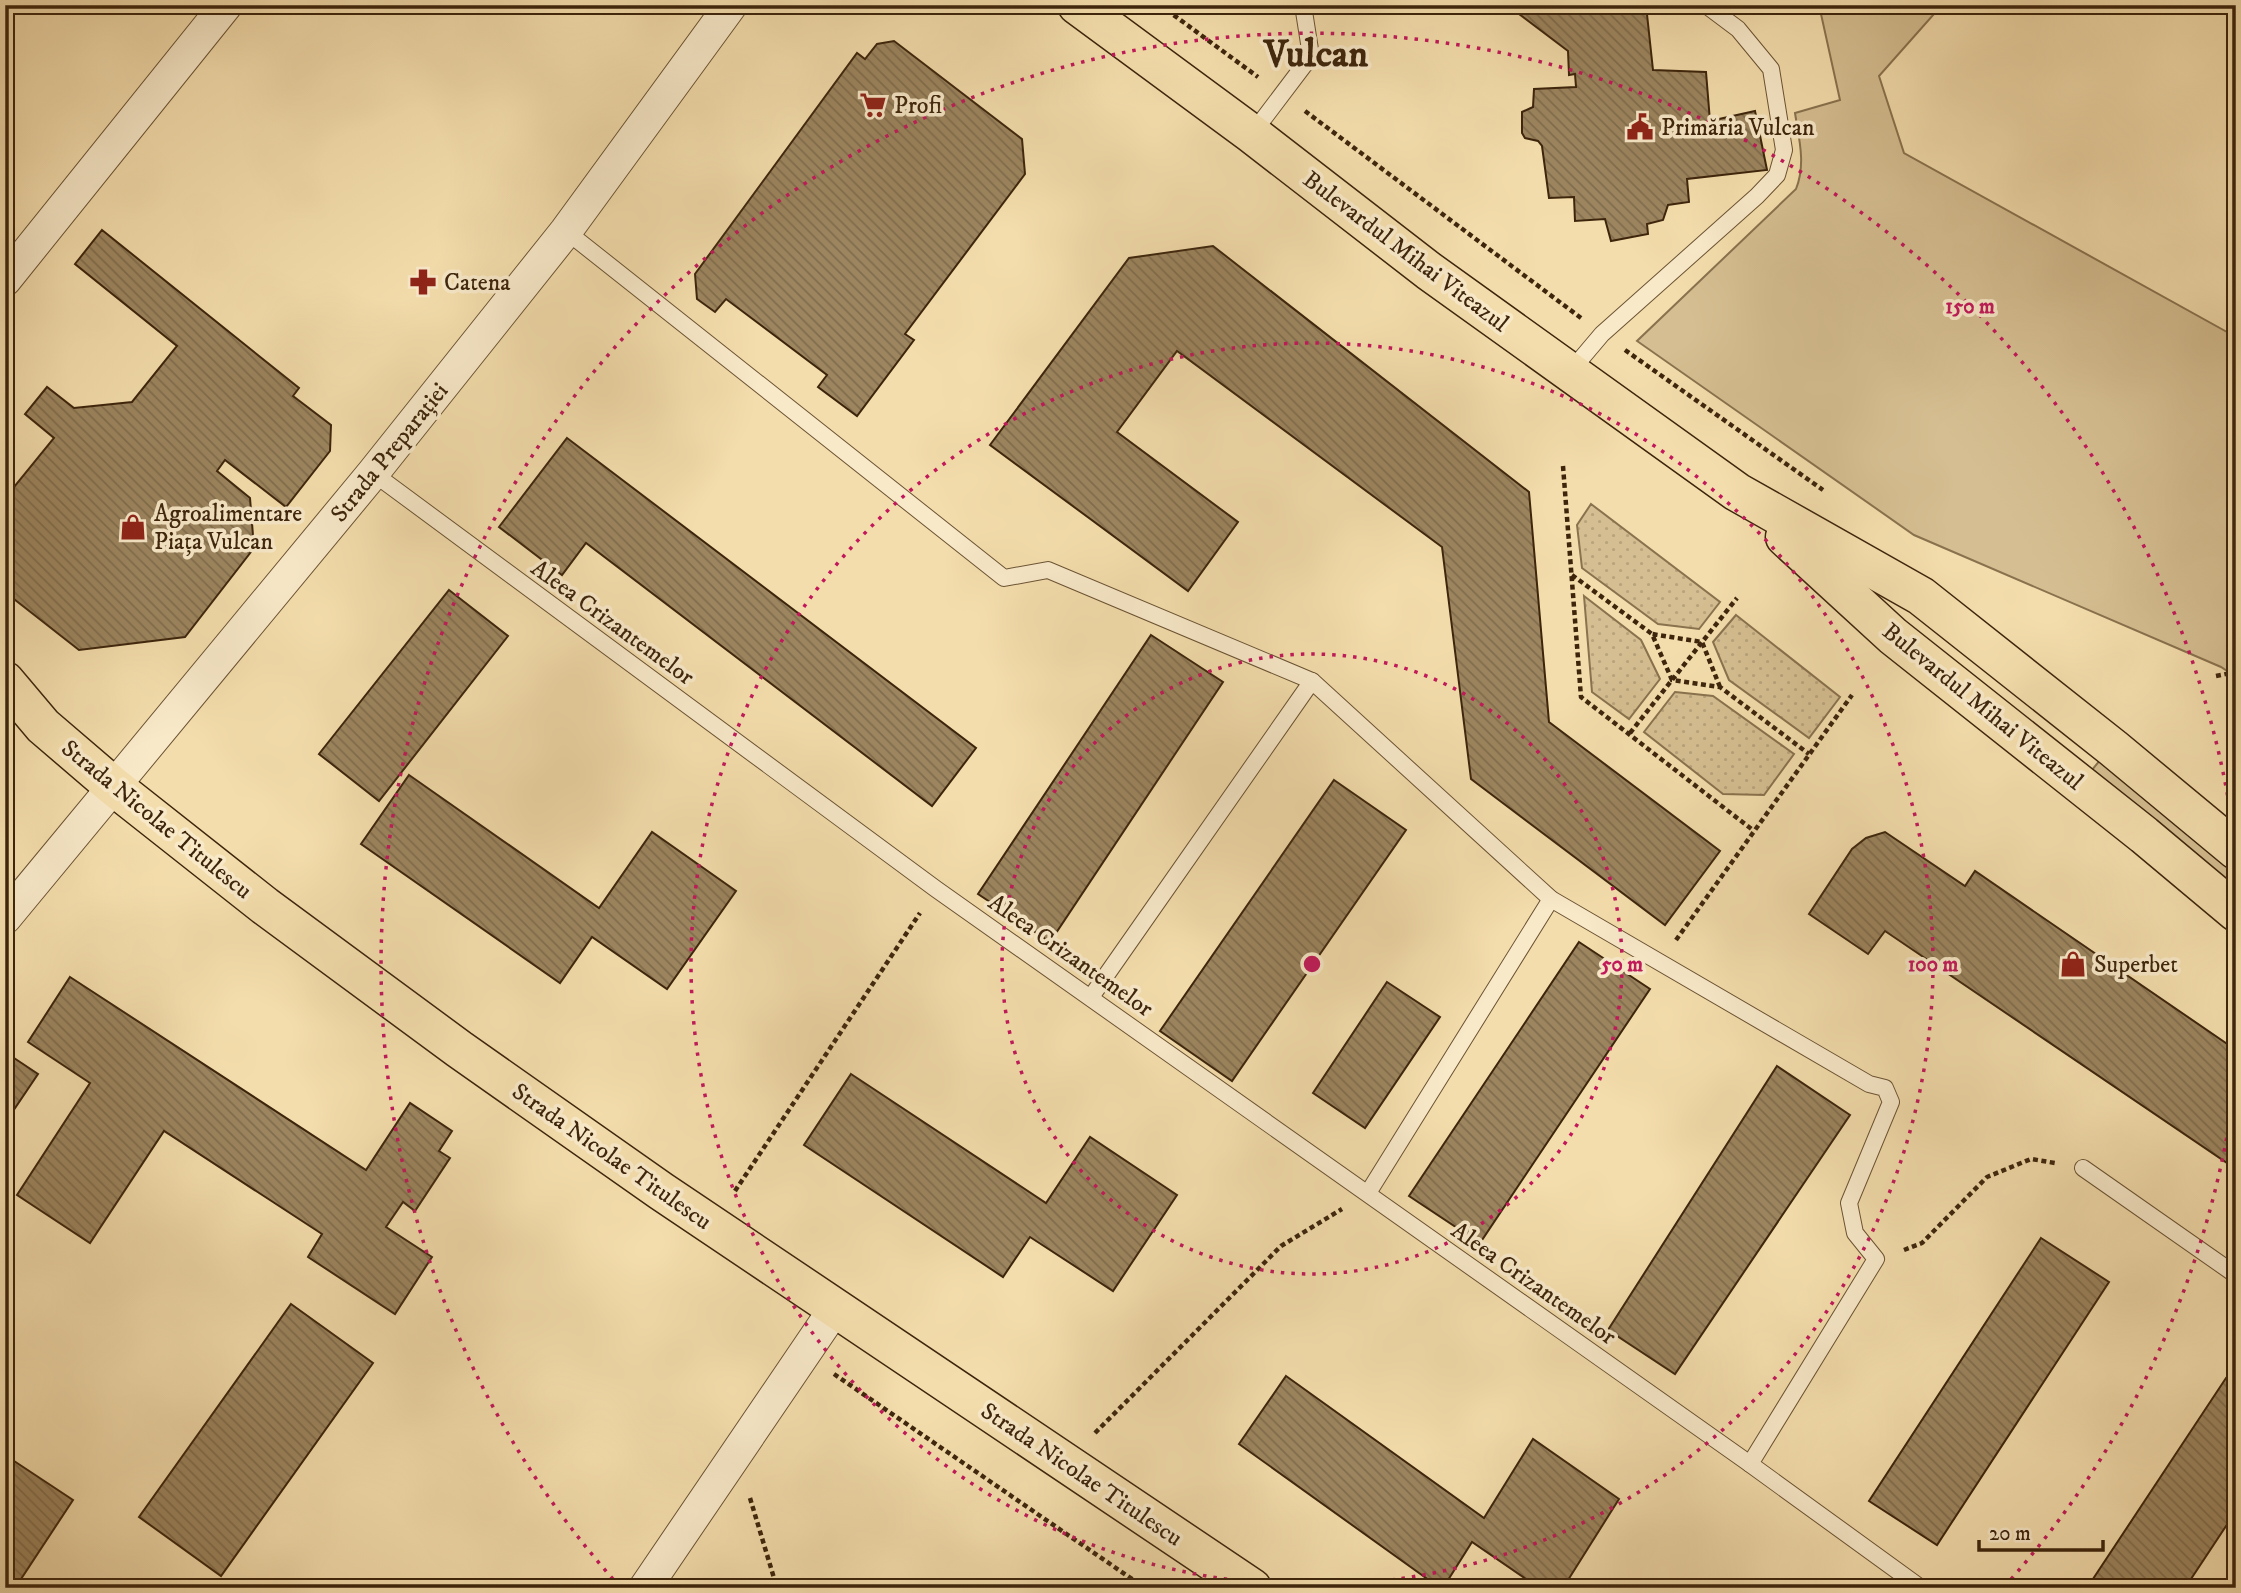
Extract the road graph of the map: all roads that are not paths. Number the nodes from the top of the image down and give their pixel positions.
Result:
1 (226, 5) edge
2 (731, 5) edge
3 (1077, 5) edge
4 (1303, 5) edge
5 (1706, 5) edge
6 (1252, 134) junction
7 (566, 231) junction
8 (5, 279) edge
9 (1569, 373) junction
10 (373, 473) junction
11 (1737, 492) junction
12 (5, 681) edge
13 (1312, 681) junction
14 (113, 786) junction
15 (2236, 850) edge
16 (1551, 899) junction
17 (2236, 912) edge
18 (5, 918) edge
19 (1091, 997) junction
20 (2083, 1168) road end
21 (1368, 1193) junction
22 (2236, 1275) edge
23 (836, 1307) junction
24 (1750, 1464) junction
25 (645, 1588) edge
26 (1252, 1588) edge
27 (1921, 1588) edge

1 - 8 street
2 - 7 street, Strada Preparației
3 - 6 main road, Bulevardul Mihai Viteazul
4 - 6 lane
5 - 9 lane
6 - 9 main road, Bulevardul Mihai Viteazul
7 - 10 street, Strada Preparației
7 - 13 lane
9 - 11 main road, Bulevardul Mihai Viteazul
10 - 14 street, Strada Preparației
10 - 19 lane, Aleea Crizantemelor
11 - 15 main road, Bulevardul Mihai Viteazul
11 - 17 main road, Bulevardul Mihai Viteazul
12 - 14 main road, Strada Nicolae Titulescu
13 - 16 lane
13 - 19 lane
14 - 18 street, Strada Preparației
14 - 23 main road, Strada Nicolae Titulescu
16 - 21 lane
16 - 24 lane
19 - 21 lane, Aleea Crizantemelor
20 - 22 lane
21 - 24 lane, Aleea Crizantemelor
23 - 25 street
23 - 26 main road, Strada Nicolae Titulescu
24 - 27 lane, Aleea Crizantemelor

